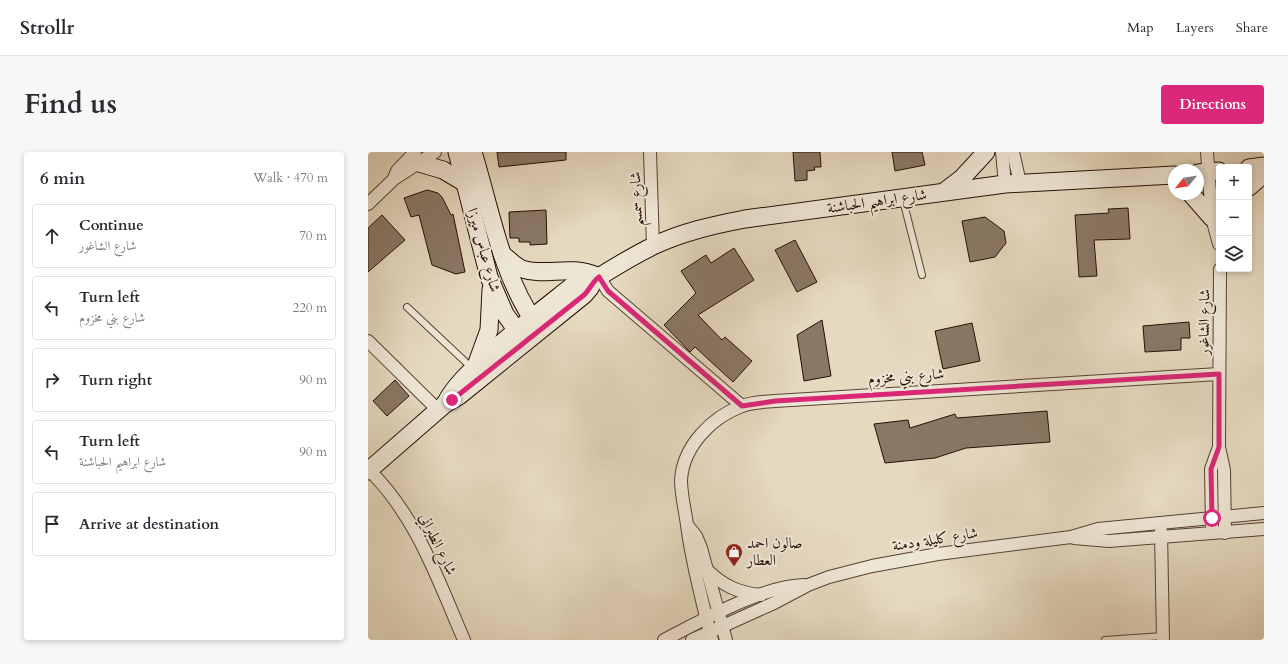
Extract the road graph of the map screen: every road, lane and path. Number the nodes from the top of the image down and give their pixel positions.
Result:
1 (435, 152) edge
2 (457, 152) edge
3 (473, 152) edge
4 (650, 152) edge
5 (986, 152) edge
6 (1002, 152) edge
7 (1013, 152) edge
8 (1208, 152) edge
9 (416, 155) edge
10 (1264, 166) edge
11 (1252, 168) edge
12 (1209, 172) edge
13 (1264, 174) edge
14 (1168, 177) edge
15 (465, 183) junction
16 (1012, 183) junction
17 (1252, 184) edge
18 (945, 192) junction
19 (902, 198) junction
20 (1196, 200) edge
21 (368, 204) edge
22 (1212, 218) junction
23 (1217, 236) edge
24 (653, 246) junction
25 (501, 252) junction
26 (1220, 272) edge
27 (922, 275) dead end
28 (490, 277) junction
29 (597, 279) junction
30 (407, 308) dead end
31 (535, 324) junction
32 (520, 336) junction
33 (368, 341) edge
34 (474, 368) junction
35 (1219, 374) junction
36 (742, 406) junction
37 (442, 407) junction
38 (1219, 447) junction
39 (368, 470) edge
40 (1264, 514) edge
41 (1225, 517) junction
42 (1212, 518) junction
43 (1161, 523) junction
44 (688, 526) junction
45 (1264, 529) edge
46 (1225, 533) junction
47 (1212, 534) junction
48 (1071, 537) junction
49 (1161, 538) junction
50 (706, 569) junction
51 (808, 585) junction
52 (762, 595) junction
53 (713, 615) junction
54 (721, 626) junction
55 (711, 636) edge
56 (1163, 638) edge
57 (464, 640) edge
58 (664, 640) edge
59 (692, 640) edge
60 (726, 640) edge
61 (1105, 640) edge

1 - 9 street
2 - 15 street, شارع عباس ميرزا
3 - 25 street, شارع عباس ميرزا
4 - 24 street, شارع سمسم
5 - 18 street
6 - 16 street
7 - 16 street
8 - 12 street
9 - 15 street
9 - 21 street
10 - 11 street
12 - 22 street
13 - 17 street
14 - 16 street, شارع ابراهيم الحباشنة
15 - 28 street, شارع عباس ميرزا
16 - 18 street, شارع ابراهيم الحباشنة
18 - 19 street, شارع ابراهيم الحباشنة
19 - 24 street, شارع ابراهيم الحباشنة
19 - 27 lane
20 - 22 street
22 - 23 street
24 - 29 street, شارع ابراهيم الحباشنة
25 - 29 street
25 - 31 street, شارع عباس ميرزا
26 - 35 street, شارع الشاغور
28 - 32 street, شارع عباس ميرزا
28 - 34 street
29 - 31 street, شارع ابراهيم الحباشنة
29 - 36 street
30 - 34 lane
31 - 32 street, شارع ابراهيم الحباشنة
32 - 34 street, شارع ابراهيم الحباشنة
32 - 37 street, شارع ابراهيم الحباشنة
33 - 37 street
34 - 37 street, شارع ابراهيم الحباشنة
35 - 36 street, شارع بني مخزوم
35 - 38 street, شارع الشاغور
36 - 44 street, شارع بني مخزوم
37 - 39 street, شارع ابراهيم الحباشنة
38 - 41 street, شارع الشاغور
38 - 42 street, شارع الشاغور
39 - 57 street, شارع الطبراني
40 - 41 street, شارع كليلة ودمنة
41 - 42 street, شارع كليلة ودمنة
41 - 46 street, شارع الشاغور
42 - 43 street, شارع كليلة ودمنة
42 - 47 street, شارع الشاغور
43 - 48 street, شارع كليلة ودمنة
43 - 49 street
44 - 50 street, شارع بني مخزوم
44 - 53 street, شارع بني مخزوم
45 - 46 street, شارع كليلة ودمنة
46 - 47 street, شارع كليلة ودمنة
47 - 49 street, شارع كليلة ودمنة
48 - 49 street, شارع كليلة ودمنة
48 - 51 street, شارع كليلة ودمنة
49 - 56 street
50 - 52 street
50 - 53 street, شارع بني مخزوم
51 - 52 street, شارع كليلة ودمنة
51 - 54 street, شارع كليلة ودمنة
52 - 53 street, شارع كليلة ودمنة
53 - 54 street, شارع بني مخزوم
53 - 55 street, شارع بني مخزوم
53 - 58 street, شارع كليلة ودمنة
54 - 55 street, شارع كليلة ودمنة
54 - 60 street, شارع بني مخزوم
55 - 59 street, شارع كليلة ودمنة
56 - 61 lane

